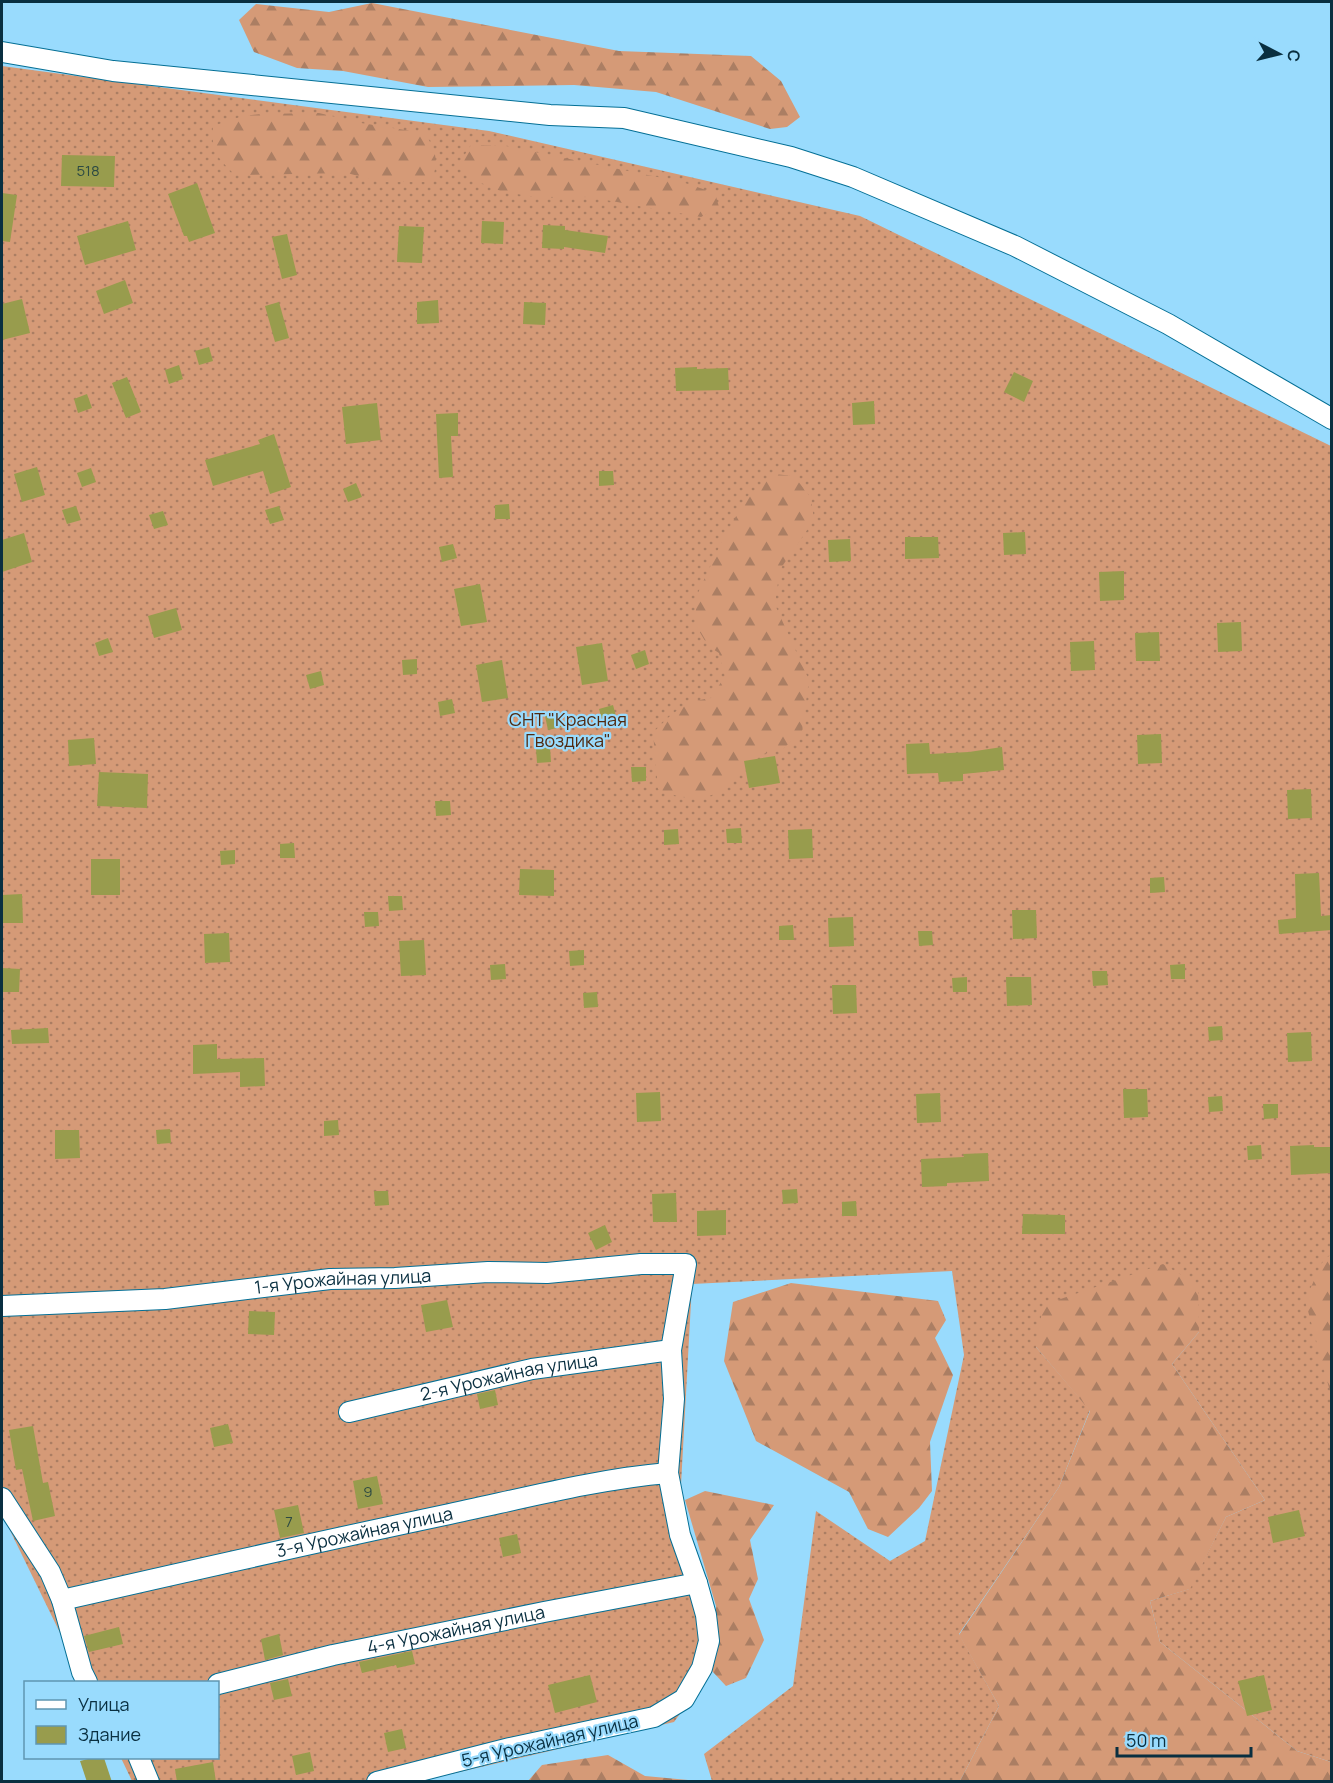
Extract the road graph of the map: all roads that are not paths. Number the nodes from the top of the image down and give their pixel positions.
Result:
1 (2, 52) edge
2 (1332, 419) edge
3 (2, 1306) edge
4 (671, 1350) junction
5 (349, 1412) dead end
6 (669, 1473) junction
7 (2, 1498) edge
8 (697, 1583) junction
9 (62, 1600) junction
10 (86, 1681) edge
11 (219, 1684) edge
12 (139, 1759) edge
13 (150, 1782) edge
14 (377, 1782) edge

1 - 2 street
3 - 4 street, 1-я Урожайная улица
4 - 5 street, 2-я Урожайная улица
4 - 6 street
6 - 8 street
6 - 9 street, 3-я Урожайная улица
7 - 9 street
8 - 11 street, 4-я Урожайная улица
8 - 14 street, 5-я Урожайная улица
9 - 10 street
12 - 13 street

